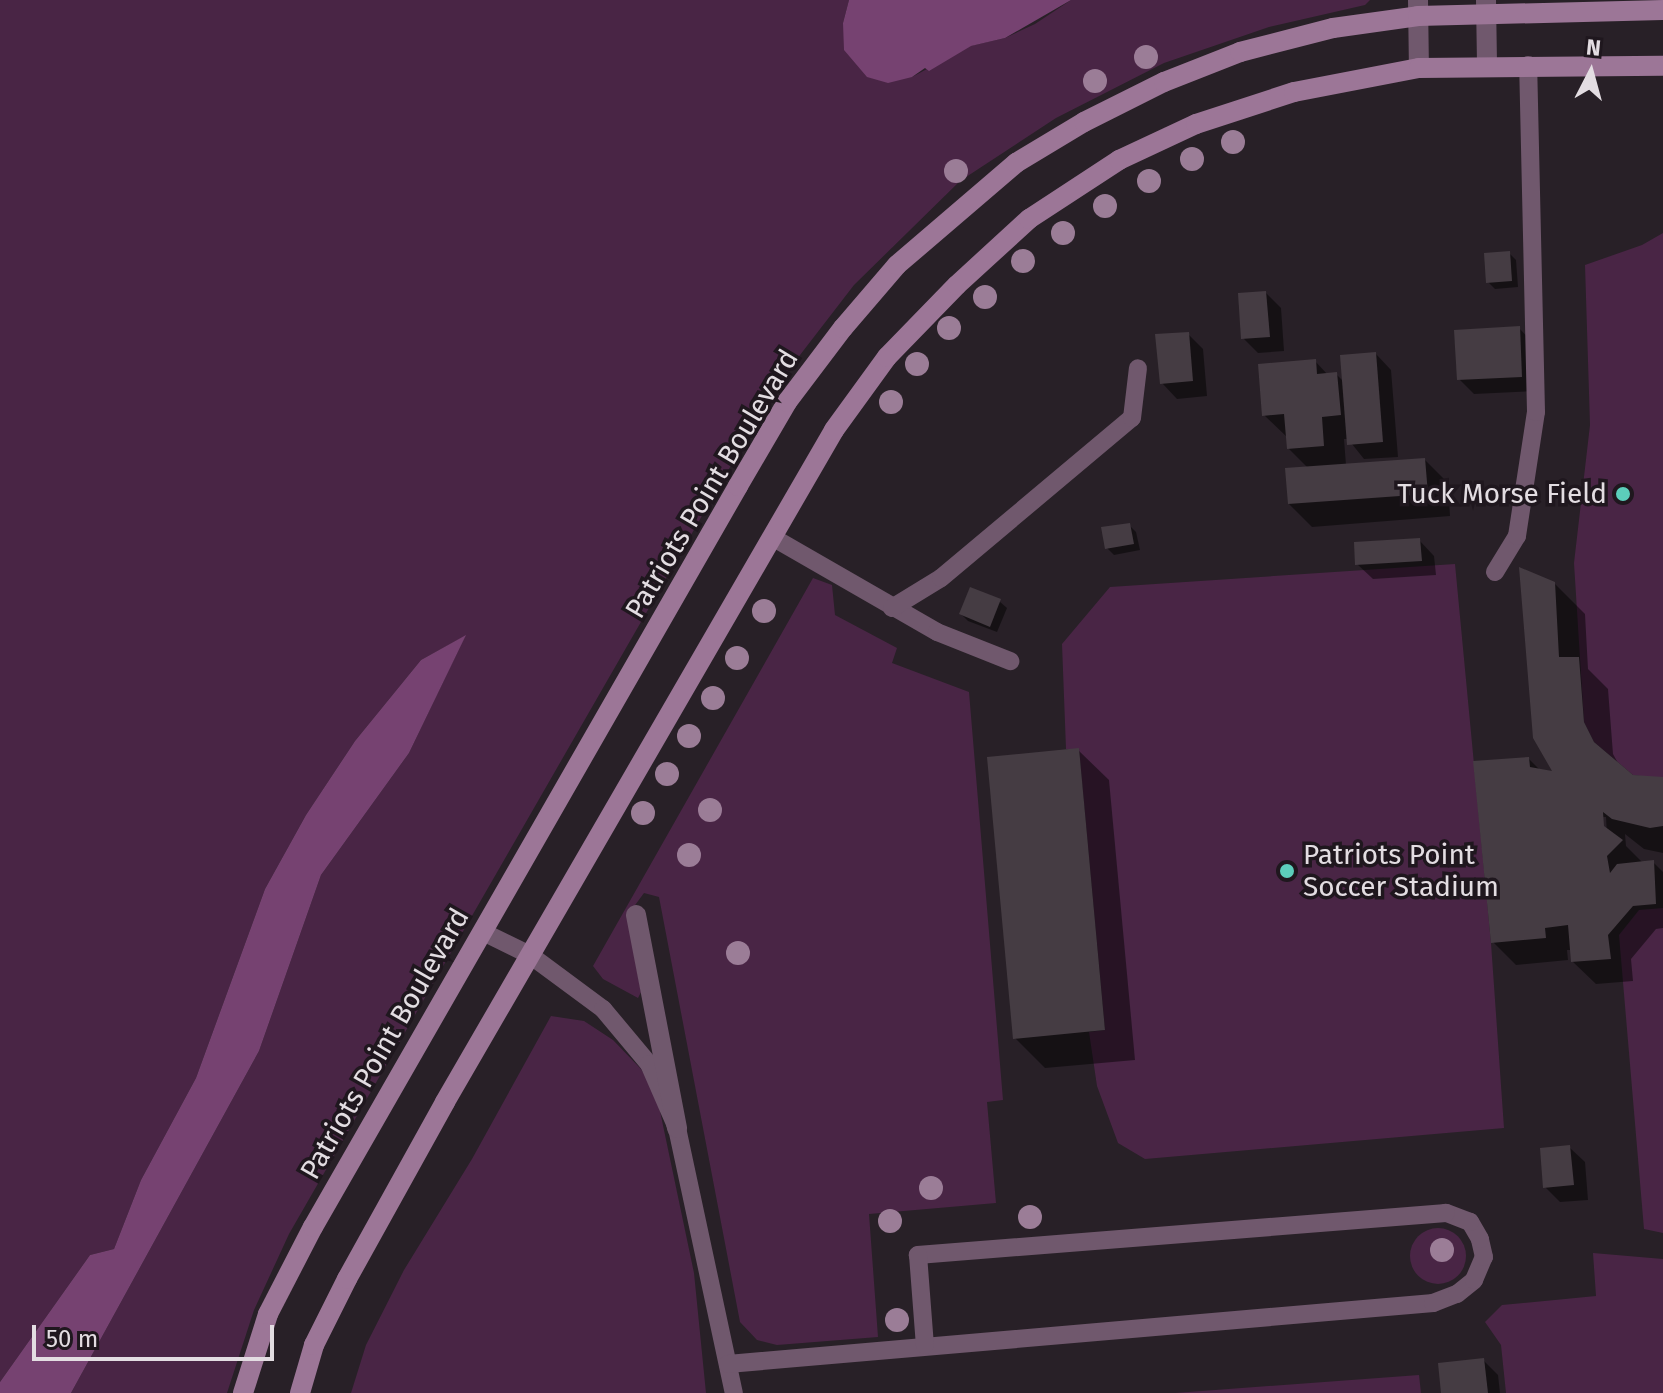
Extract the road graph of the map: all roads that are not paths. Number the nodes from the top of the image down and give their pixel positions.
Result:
1 (1486, 6) edge
2 (1418, 8) edge
3 (1663, 10) edge
4 (1487, 64) junction
5 (1528, 65) junction
6 (1663, 66) edge
7 (1419, 68) junction
8 (1138, 368) dead end
9 (772, 537) junction
10 (1495, 572) dead end
11 (892, 608) junction
12 (1010, 661) dead end
13 (636, 915) dead end
14 (483, 932) junction
15 (530, 955) junction
16 (677, 1128) junction
17 (925, 1345) junction
18 (728, 1364) junction
19 (243, 1393) edge
20 (300, 1393) edge
21 (734, 1393) edge

1 - 2 street, Patriots Point Boulevard
1 - 3 street, Patriots Point Boulevard
1 - 4 street
2 - 7 street
2 - 14 street, Patriots Point Boulevard
4 - 5 street
4 - 7 street
5 - 6 street
5 - 10 lane
7 - 9 street
8 - 11 lane
9 - 11 lane
9 - 15 street
11 - 12 lane
13 - 16 street
14 - 15 lane
14 - 19 street, Patriots Point Boulevard
15 - 16 lane
15 - 20 street
16 - 18 lane
17 - 17 lane
17 - 18 lane
18 - 21 lane

